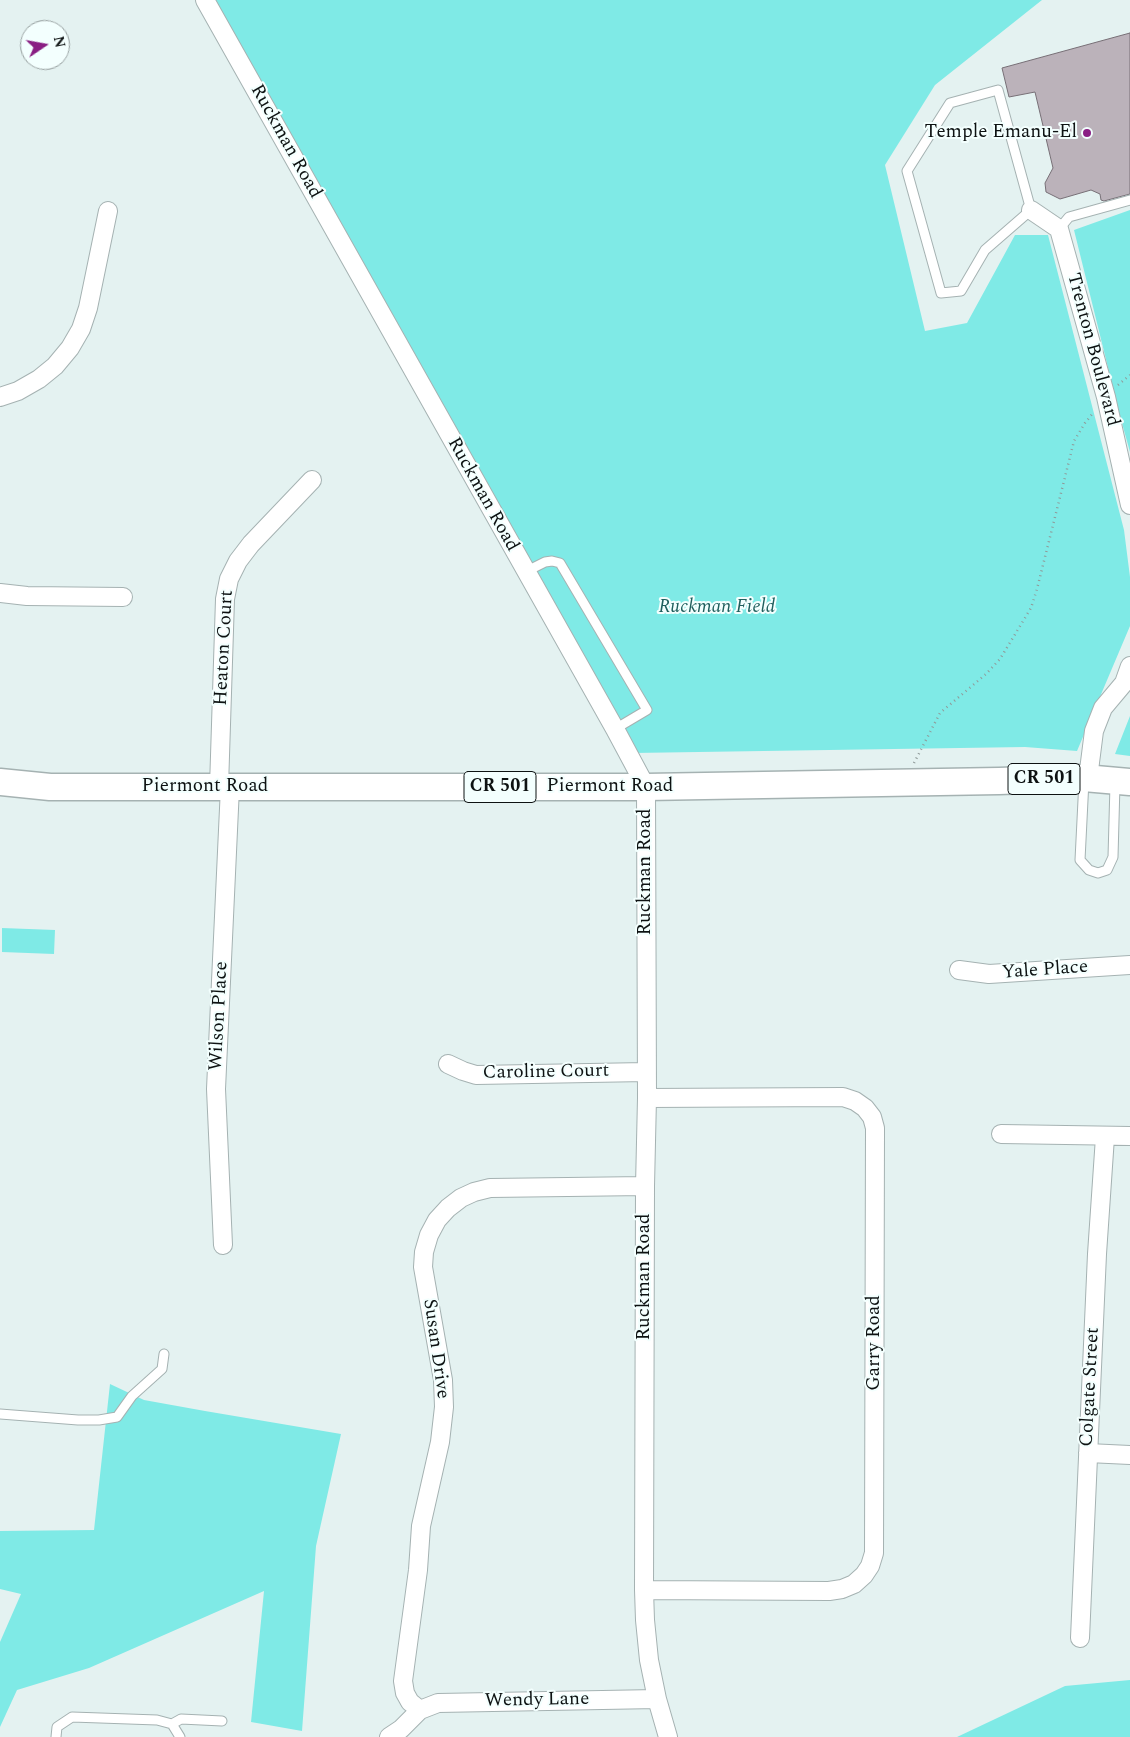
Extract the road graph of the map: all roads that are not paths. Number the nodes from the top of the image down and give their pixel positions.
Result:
1 (206, 0) edge
2 (1130, 200) edge
3 (1031, 210) junction
4 (108, 211) dead end
5 (1059, 229) junction
6 (0, 397) edge
7 (312, 480) dead end
8 (1130, 504) edge
9 (525, 572) junction
10 (0, 593) edge
11 (123, 598) dead end
12 (1130, 666) edge
13 (615, 729) junction
14 (1086, 778) junction
15 (1122, 781) edge
16 (0, 782) edge
17 (225, 787) junction
18 (646, 787) junction
19 (1130, 965) edge
20 (959, 970) dead end
21 (448, 1064) dead end
22 (646, 1072) junction
23 (647, 1098) junction
24 (1001, 1134) dead end
25 (1130, 1136) edge
26 (1105, 1137) junction
27 (645, 1186) junction
28 (223, 1245) dead end
29 (164, 1354) dead end
30 (0, 1414) edge
31 (1088, 1453) junction
32 (1130, 1455) edge
33 (644, 1590) junction
34 (1080, 1638) dead end
35 (657, 1699) junction
36 (420, 1710) junction
37 (222, 1721) dead end
38 (172, 1724) junction
39 (56, 1737) edge
40 (180, 1737) edge
41 (389, 1737) edge
42 (668, 1737) edge

1 - 9 street, Ruckman Road
2 - 5 lane
3 - 3 lane
3 - 5 street
4 - 6 street
5 - 8 street, Trenton Boulevard
7 - 17 street, Heaton Court
9 - 13 street, Ruckman Road
9 - 13 lane
10 - 11 street
12 - 14 street
13 - 18 street, Ruckman Road
14 - 15 main road, Piermont Road / CR 501
14 - 15 lane
14 - 18 main road, Piermont Road / CR 501
16 - 17 main road, Piermont Road / CR 501
17 - 18 main road, Piermont Road / CR 501
17 - 28 street, Wilson Place
18 - 22 street, Ruckman Road
19 - 20 street, Yale Place
21 - 22 street, Caroline Court
22 - 23 street, Ruckman Road
23 - 27 street, Ruckman Road
23 - 33 street, Garry Road
24 - 26 street
25 - 26 street
26 - 31 street, Colgate Street
27 - 33 street, Ruckman Road
27 - 36 street, Susan Drive
29 - 30 lane
31 - 32 street
31 - 34 street, Colgate Street
33 - 35 street, Ruckman Road
35 - 36 street, Wendy Lane
35 - 42 street, Ruckman Road
36 - 41 street
37 - 38 lane
38 - 39 lane
38 - 40 lane

